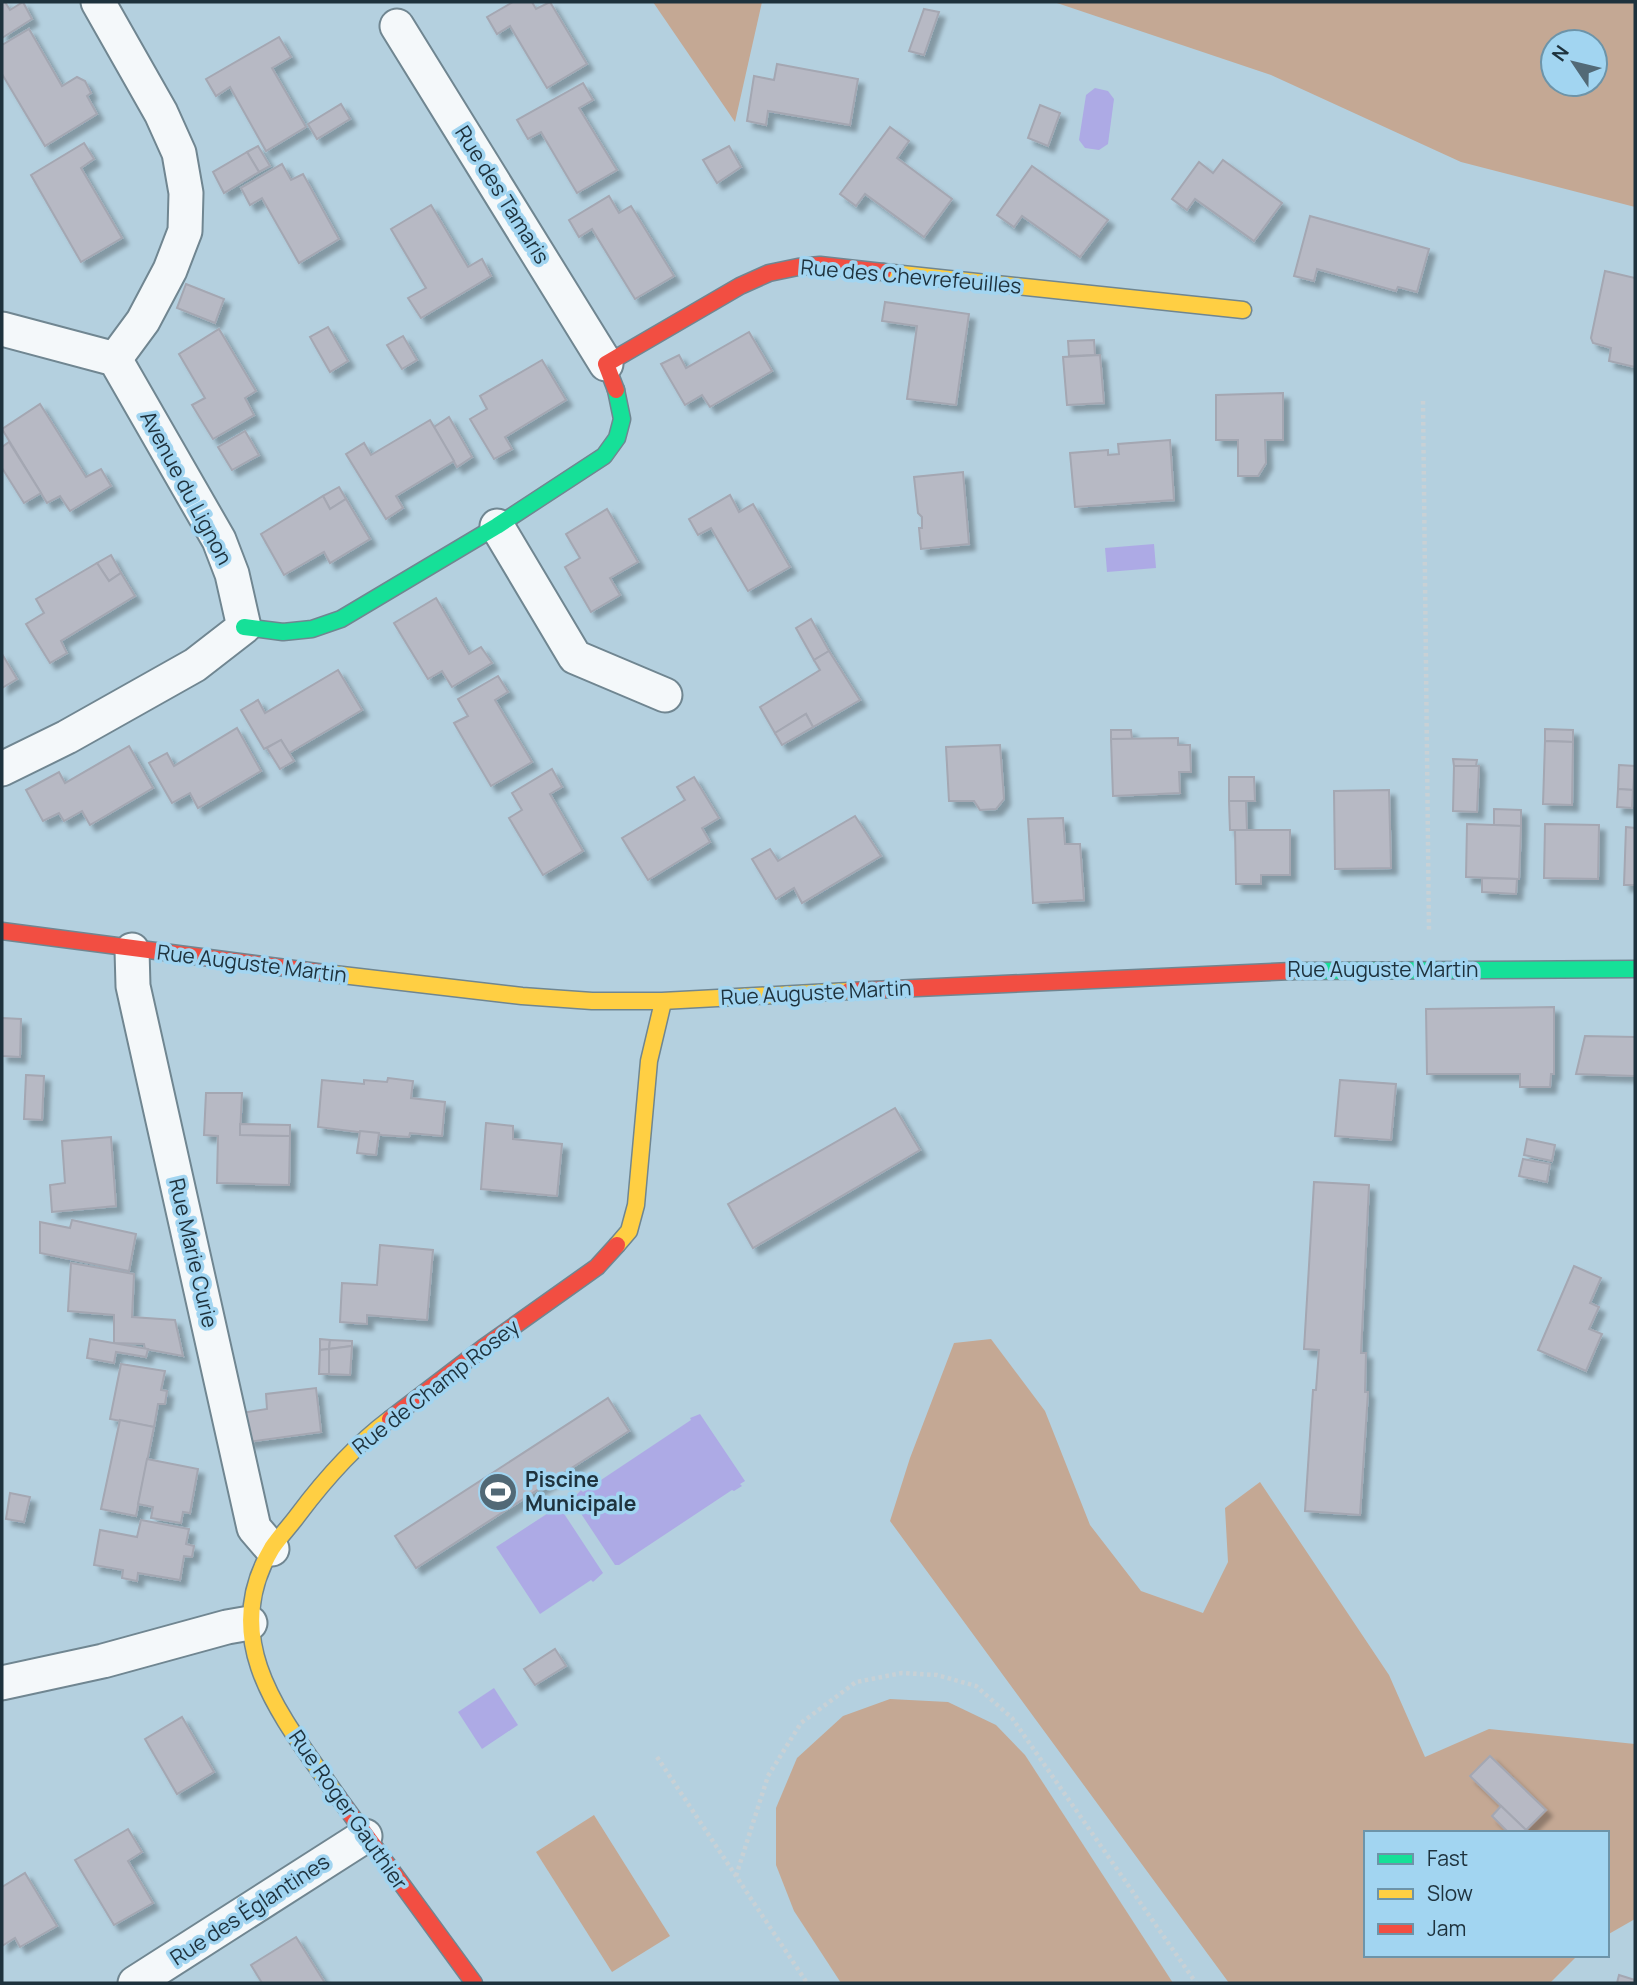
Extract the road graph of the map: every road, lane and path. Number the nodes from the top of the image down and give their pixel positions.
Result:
1 (98, 2) edge
2 (397, 26) dead end
3 (1243, 310) dead end
4 (2, 329) edge
5 (115, 359) junction
6 (606, 364) junction
7 (1423, 401) dead end
8 (497, 526) junction
9 (244, 627) junction
10 (664, 695) dead end
11 (2, 769) edge
12 (2, 931) edge
13 (132, 950) junction
14 (1635, 969) edge
15 (1430, 970) junction
16 (663, 1002) junction
17 (272, 1549) junction
18 (250, 1623) junction
19 (2, 1683) edge
20 (657, 1757) dead end
21 (365, 1836) junction
22 (736, 1876) junction
23 (135, 1983) edge
24 (474, 1983) edge
25 (807, 1983) edge
26 (1196, 1983) edge

1 - 5 street
2 - 6 street, Rue des Tamaris
3 - 6 street, Rue des Chevrefeuilles
4 - 5 street
5 - 9 street, Avenue du Lignon
6 - 8 street
7 - 15 path
8 - 9 street
8 - 10 street
9 - 11 street
12 - 13 street, Rue Auguste Martin
13 - 16 street, Rue Auguste Martin
13 - 17 street, Rue Marie Curie
14 - 15 street, Rue Auguste Martin
15 - 16 street, Rue Auguste Martin
16 - 17 street, Rue de Champ Rosey
17 - 18 street, Rue de Champ Rosey
18 - 19 street
18 - 21 street, Rue Roger Gauthier
20 - 22 path
21 - 23 street, Rue des Églantines
21 - 24 street, Rue Roger Gauthier
22 - 25 path
22 - 26 path

